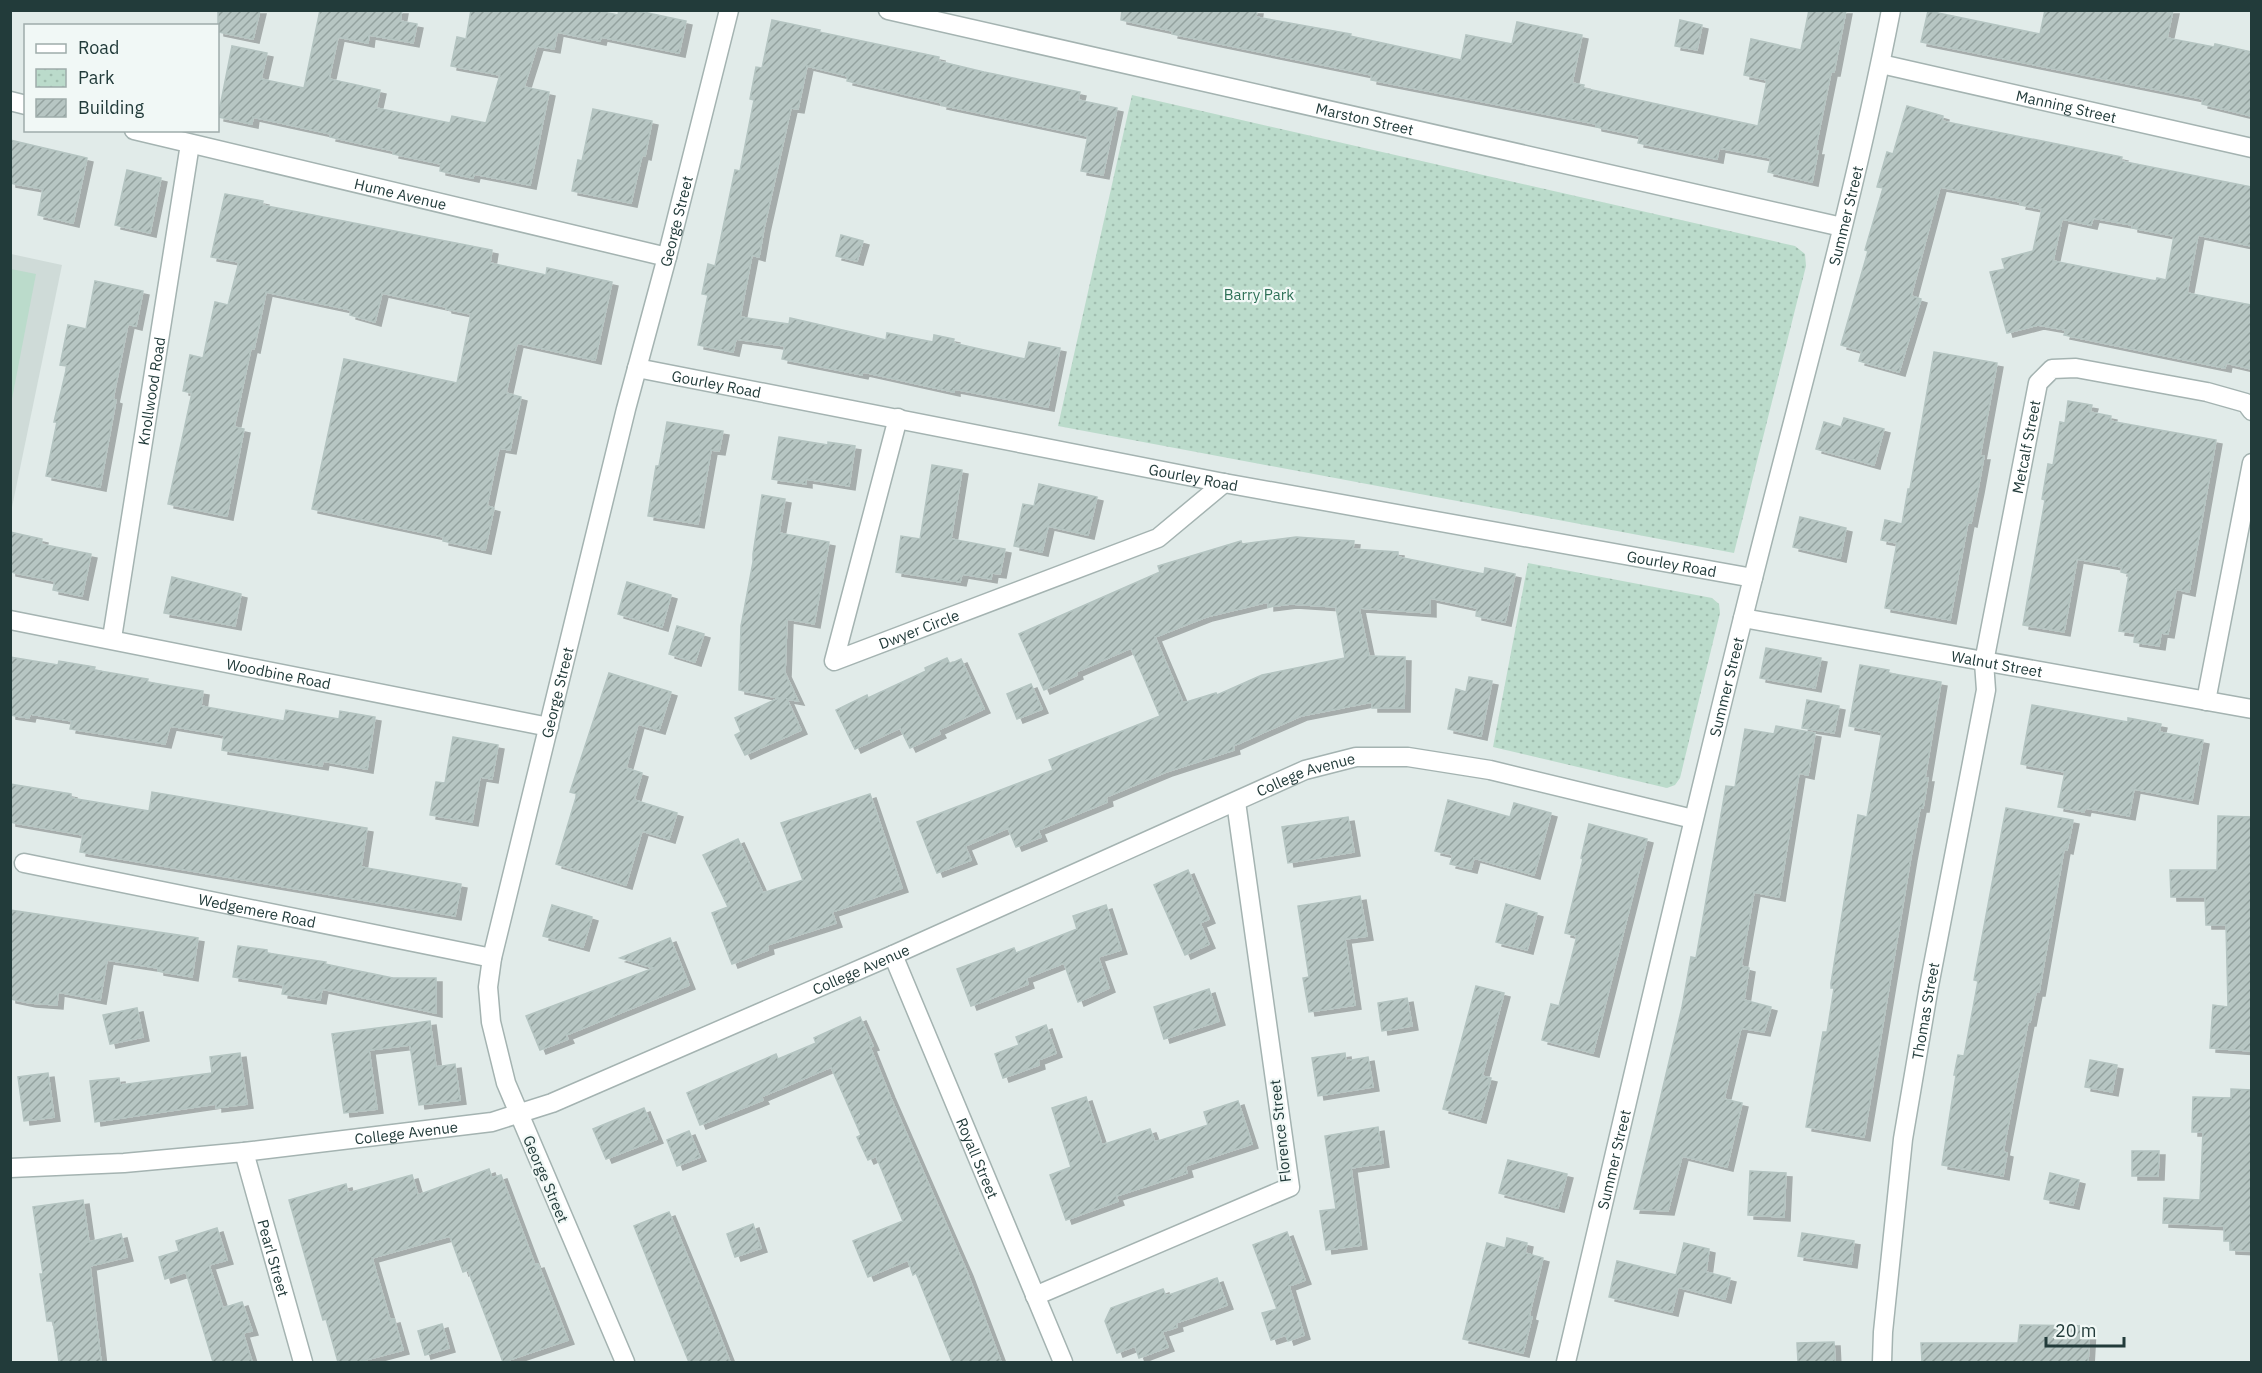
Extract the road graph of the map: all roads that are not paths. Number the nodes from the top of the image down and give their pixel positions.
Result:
1 (729, 10) edge
2 (888, 10) edge
3 (1891, 10) edge
4 (1881, 64) junction
5 (142, 132) edge
6 (190, 144) junction
7 (2252, 148) edge
8 (1842, 227) junction
9 (667, 258) junction
10 (637, 368) junction
11 (2252, 411) edge
12 (898, 418) junction
13 (2252, 463) edge
14 (1224, 483) junction
15 (1753, 578) junction
16 (1743, 618) junction
17 (10, 620) edge
18 (112, 638) junction
19 (1984, 662) junction
20 (2206, 700) junction
21 (2252, 709) edge
22 (549, 726) junction
23 (1236, 802) junction
24 (1693, 819) junction
25 (24, 863) dead end
26 (893, 955) junction
27 (492, 958) junction
28 (518, 1113) junction
29 (244, 1152) junction
30 (10, 1168) edge
31 (1035, 1296) junction
32 (303, 1362) edge
33 (625, 1362) edge
34 (1063, 1362) edge
35 (1566, 1362) edge
36 (1882, 1362) edge

1 - 9 street, George Street
2 - 8 street, Marston Street
3 - 4 street, Summer Street
4 - 7 street, Manning Street
4 - 8 street, Summer Street
5 - 6 street, Hume Avenue
6 - 9 street, Hume Avenue
6 - 18 street, Knollwood Road
8 - 15 street, Summer Street
9 - 10 street, George Street
10 - 12 street, Gourley Road
10 - 22 street, George Street
11 - 19 street, Metcalf Street
12 - 14 street, Gourley Road
12 - 14 street, Dwyer Circle
13 - 20 street
14 - 15 street, Gourley Road
15 - 16 street, Summer Street
16 - 19 street, Walnut Street
16 - 24 street, Summer Street
17 - 18 street, Woodbine Road
18 - 22 street, Woodbine Road
19 - 20 street, Walnut Street
19 - 36 street, Thomas Street
20 - 21 street, Walnut Street
22 - 27 street, George Street
23 - 24 street, College Avenue
23 - 26 street, College Avenue
23 - 31 street, Florence Street
24 - 35 street, Summer Street
25 - 27 street, Wedgemere Road
26 - 28 street, College Avenue
26 - 31 street, Royall Street
27 - 28 street, George Street
28 - 29 street, College Avenue
28 - 33 street, George Street
29 - 30 street, College Avenue
29 - 32 street, Pearl Street
31 - 34 street, Royall Street

